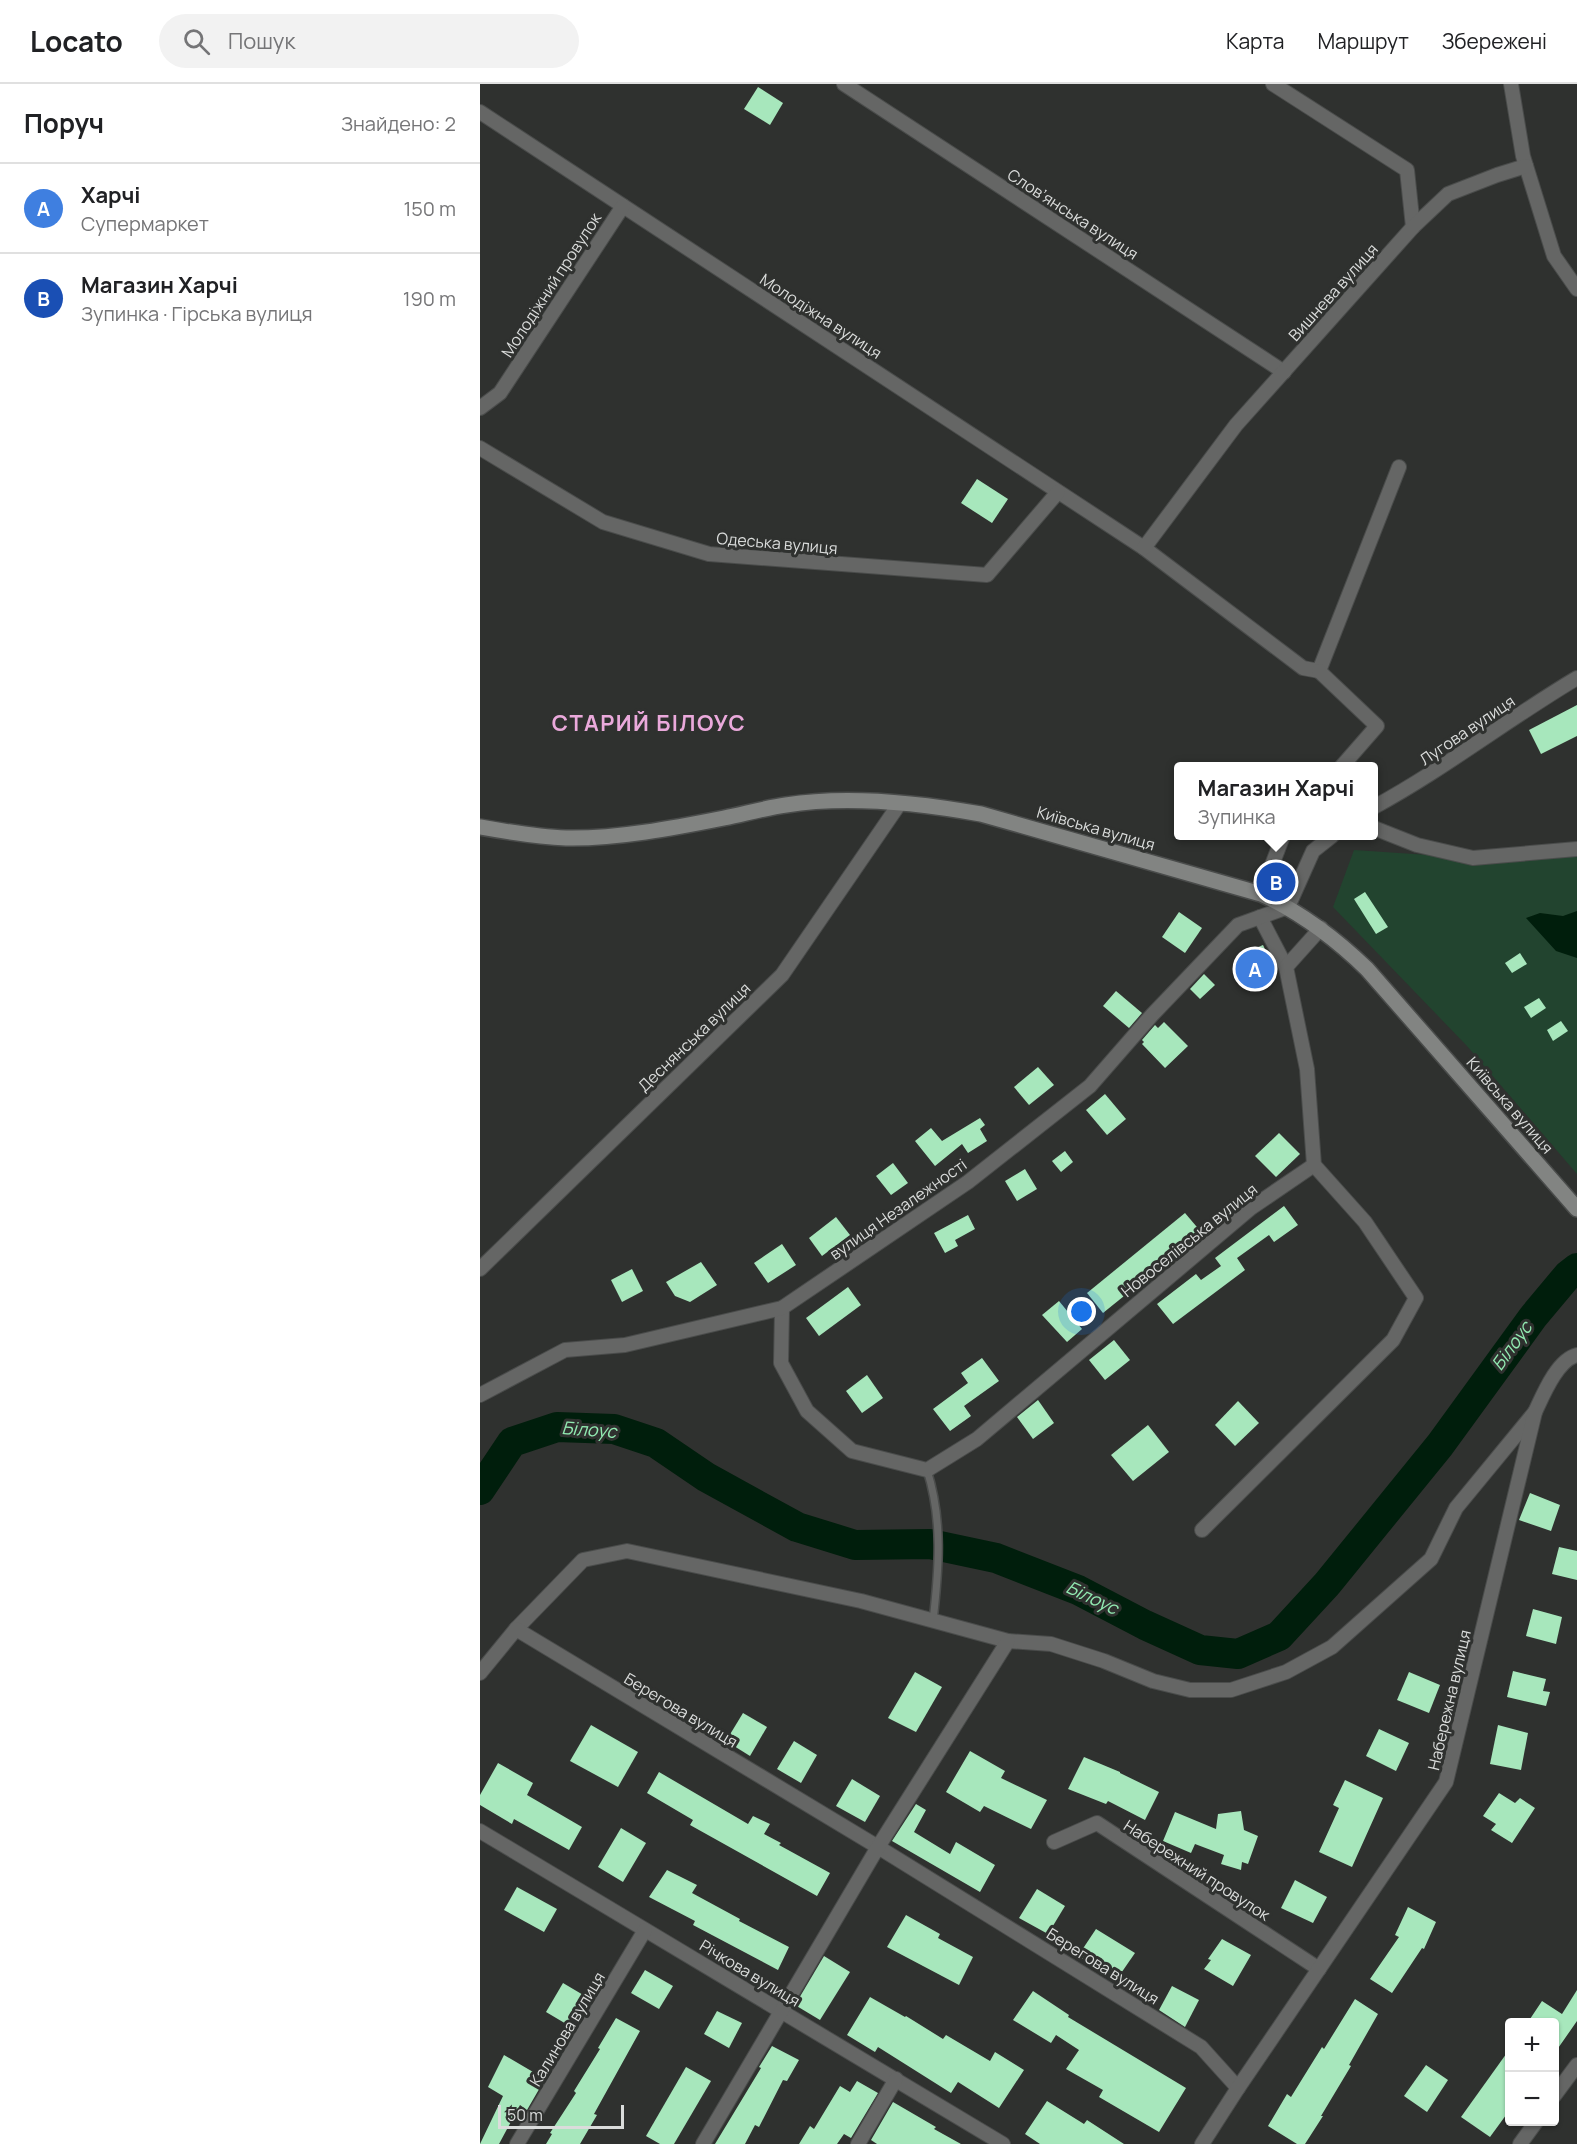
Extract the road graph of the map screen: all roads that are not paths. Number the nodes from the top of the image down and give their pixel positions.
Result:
1 (844, 84) edge
2 (1273, 84) edge
3 (1510, 84) edge
4 (480, 112) edge
5 (1526, 166) junction
6 (623, 206) junction
7 (1413, 227) junction
8 (1577, 289) edge
9 (1284, 372) junction
10 (480, 408) edge
11 (480, 448) edge
12 (1399, 467) dead end
13 (1058, 492) junction
14 (1144, 548) junction
15 (1319, 671) junction
16 (1577, 678) edge
17 (1346, 762) edge
18 (900, 803) junction
19 (1378, 805) edge
20 (480, 827) edge
21 (1378, 830) edge
22 (1281, 840) edge
23 (1327, 840) edge
24 (1577, 849) edge
25 (1261, 894) junction
26 (1288, 907) junction
27 (1260, 917) junction
28 (1321, 928) junction
29 (1286, 968) junction
30 (1314, 1165) junction
31 (1575, 1207) edge
32 (480, 1269) edge
33 (782, 1308) junction
34 (1577, 1355) edge
35 (480, 1395) edge
36 (1535, 1412) junction
37 (927, 1470) junction
38 (1202, 1530) dead end
39 (933, 1621) junction
40 (516, 1629) junction
41 (1008, 1641) junction
42 (480, 1673) edge
43 (480, 1831) edge
44 (480, 1841) edge
45 (499, 1842) junction
46 (1054, 1842) dead end
47 (878, 1847) junction
48 (645, 1930) junction
49 (1319, 1969) junction
50 (782, 2011) junction
51 (1577, 2065) edge
52 (896, 2079) junction
53 (1238, 2088) junction
54 (1559, 2089) edge
55 (1533, 2126) edge
56 (517, 2144) edge
57 (703, 2144) edge
58 (858, 2144) edge
59 (1003, 2144) edge
60 (1202, 2144) edge
61 (1520, 2144) edge

1 - 9 street, Словʼянська вулиця
2 - 7 street
3 - 5 street
4 - 6 street, Молодіжна вулиця
5 - 7 street, Вишнева вулиця
5 - 8 street
6 - 10 street, Молодіжний провулок
6 - 13 street, Молодіжна вулиця
7 - 9 street, Вишнева вулиця
9 - 14 street, Вишнева вулиця
11 - 13 street, Одеська вулиця
12 - 15 street
13 - 14 street, Молодіжна вулиця
14 - 15 street, Молодіжна вулиця
15 - 17 street
16 - 19 street, Лугова вулиця
18 - 20 main road, Київська вулиця
18 - 25 main road, Київська вулиця
18 - 32 street, Деснянська вулиця
21 - 24 street
22 - 25 street
23 - 26 street
25 - 26 main road, Київська вулиця
26 - 27 street, вулиця Незалежності
26 - 28 main road, Київська вулиця
27 - 29 street
27 - 33 street, вулиця Незалежності
28 - 29 street
28 - 31 main road, Київська вулиця
29 - 30 street
30 - 37 street, Новоселівська вулиця
30 - 38 street
33 - 35 street, вулиця Незалежності
33 - 37 street
34 - 36 street, Набережна вулиця
36 - 41 street
36 - 49 street, Набережна вулиця
37 - 39 lane
39 - 40 street
39 - 41 street
40 - 42 street
40 - 47 street, Берегова вулиця
41 - 47 street
43 - 45 street, Річкова вулиця
44 - 45 street
45 - 48 street, Річкова вулиця
46 - 49 street, Набережний провулок
47 - 50 street
47 - 53 street, Берегова вулиця
48 - 50 street, Річкова вулиця
48 - 56 street, Калинова вулиця
49 - 53 street, Набережна вулиця
50 - 52 street, Річкова вулиця
50 - 57 street
51 - 54 street
52 - 58 street
52 - 59 street, Річкова вулиця
53 - 60 street, Набережна вулиця
55 - 61 street

